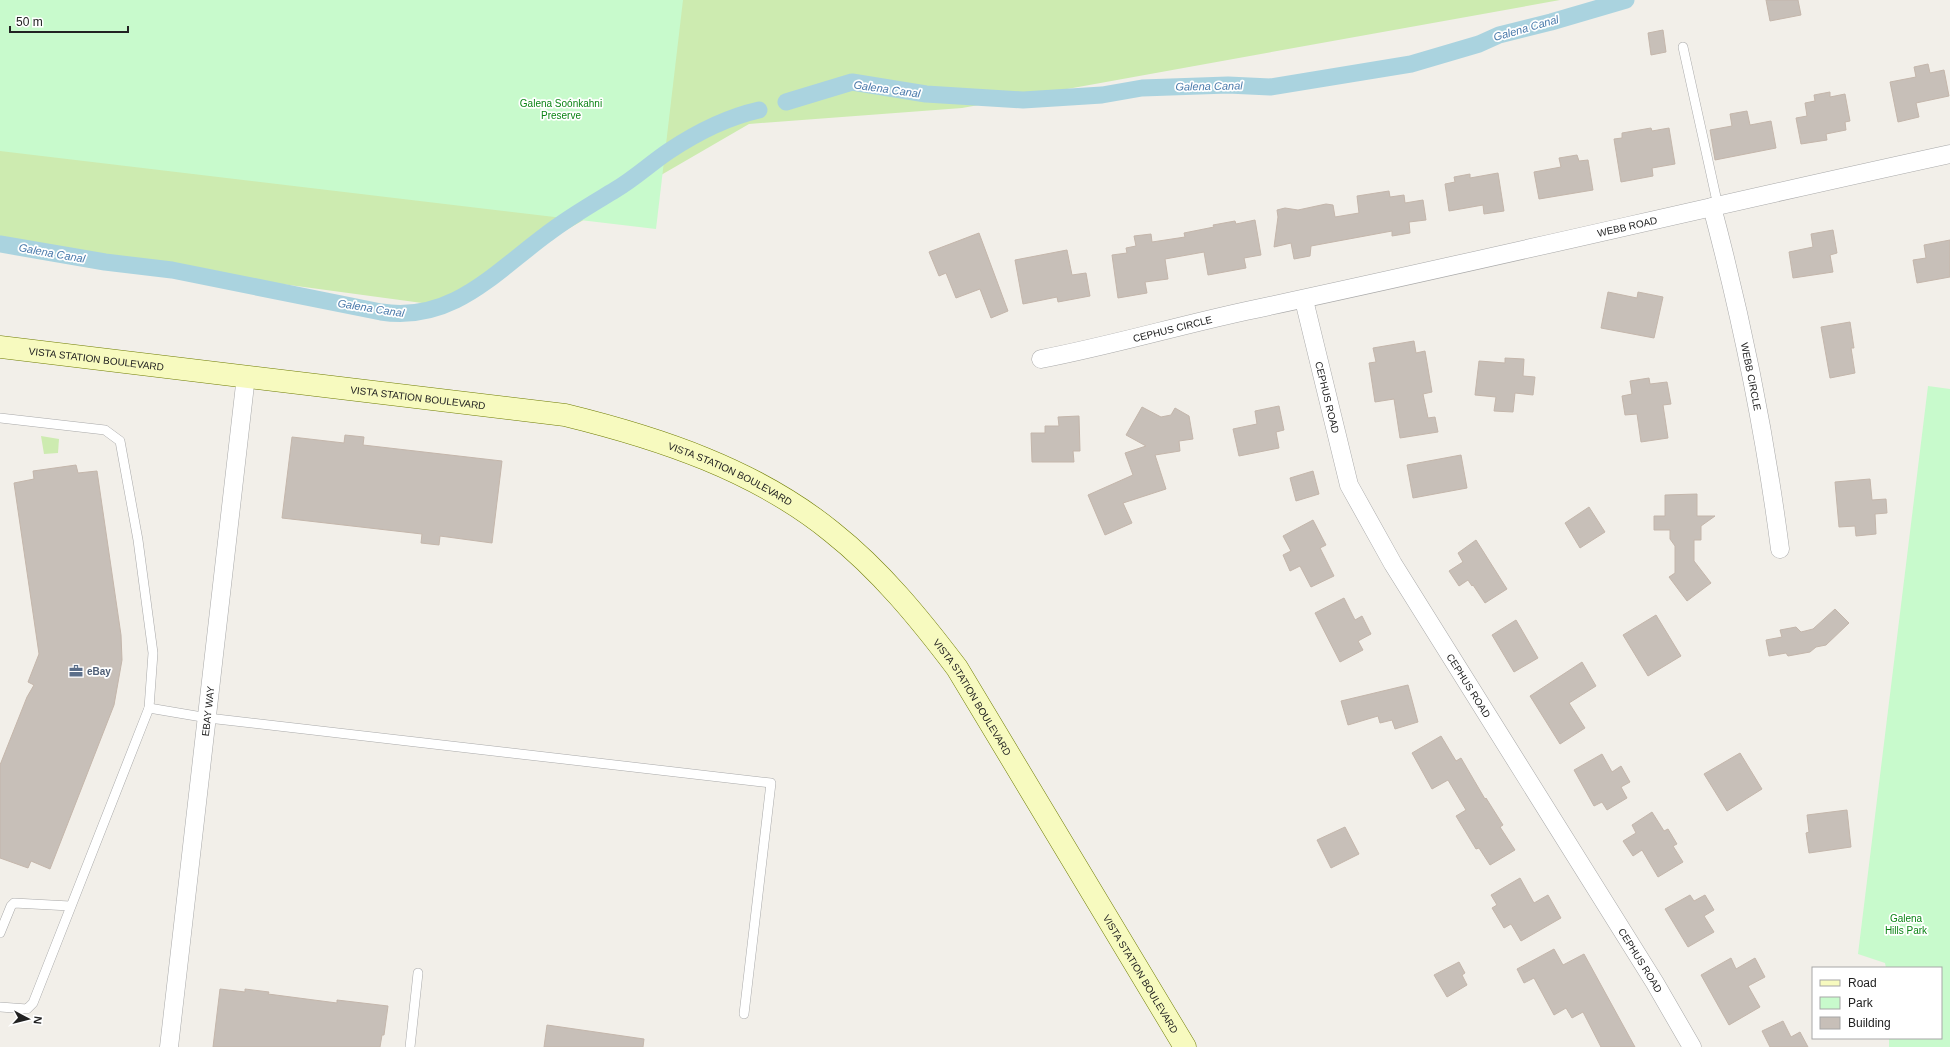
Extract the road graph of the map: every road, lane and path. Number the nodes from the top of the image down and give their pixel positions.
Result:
1 (1683, 47) dead end
2 (1950, 154) edge
3 (1715, 207) junction
4 (1304, 300) junction
5 (0, 346) edge
6 (1040, 359) dead end
7 (246, 376) junction
8 (0, 418) edge
9 (1780, 549) dead end
10 (149, 708) junction
11 (208, 718) junction
12 (70, 906) junction
13 (0, 933) edge
14 (418, 973) dead end
15 (0, 1007) edge
16 (744, 1014) dead end
17 (169, 1047) edge
18 (410, 1047) edge
19 (1185, 1047) edge
20 (1692, 1047) edge

1 - 3 lane
2 - 3 street, WEBB ROAD
3 - 4 street, WEBB ROAD
3 - 9 street, WEBB CIRCLE
4 - 6 street, CEPHUS CIRCLE
4 - 20 street, CEPHUS ROAD
5 - 7 street, VISTA STATION BOULEVARD
7 - 11 street, EBAY WAY
7 - 19 street, VISTA STATION BOULEVARD
8 - 10 lane
10 - 11 lane
10 - 12 lane
11 - 16 lane
11 - 17 street, EBAY WAY
12 - 13 lane
12 - 15 lane
14 - 18 lane

